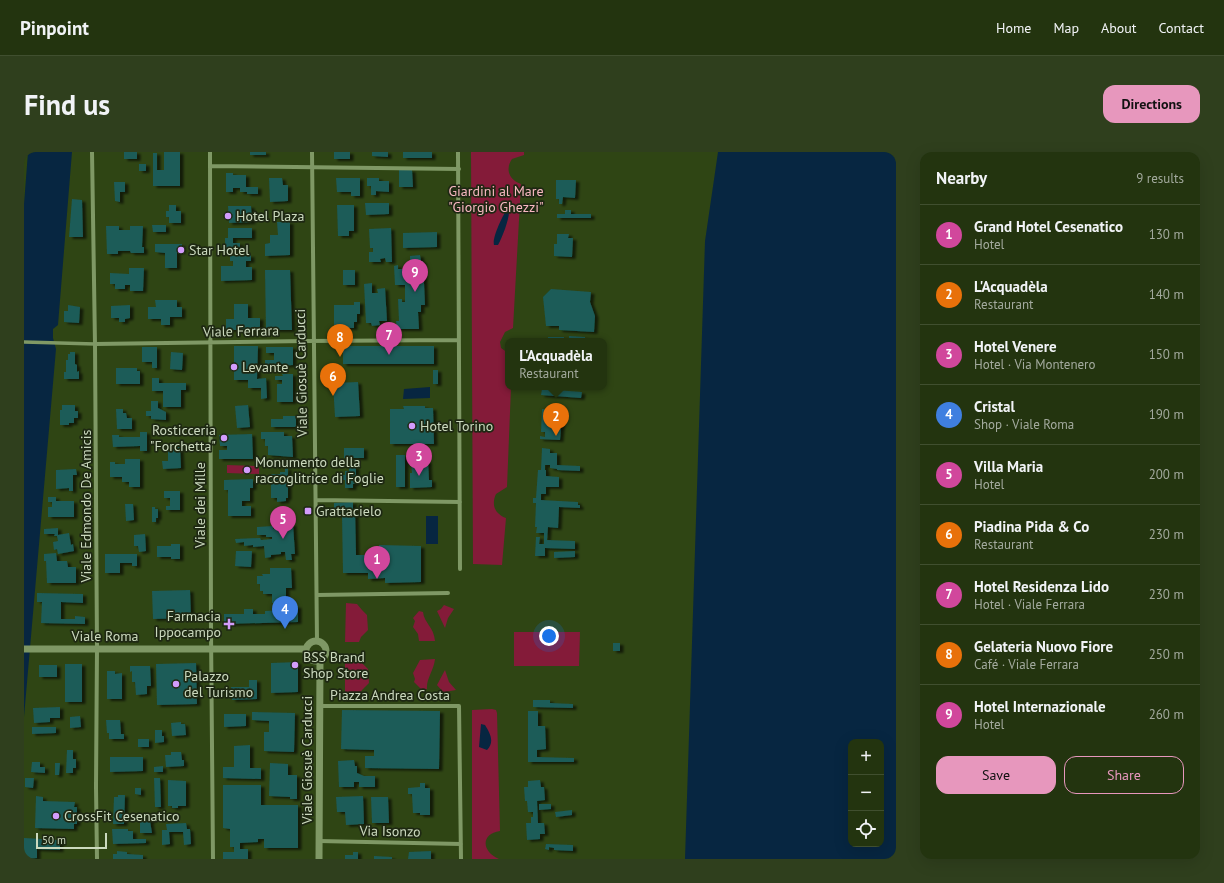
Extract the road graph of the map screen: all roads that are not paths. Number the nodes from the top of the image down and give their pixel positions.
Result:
1 (92, 152) edge
2 (210, 152) edge
3 (312, 152) edge
4 (458, 152) edge
5 (210, 166) junction
6 (312, 168) junction
7 (458, 169) junction
8 (458, 340) junction
9 (314, 341) junction
10 (24, 342) edge
11 (211, 342) junction
12 (95, 344) junction
13 (317, 500) junction
14 (460, 502) junction
15 (460, 569) dead end
16 (448, 593) dead end
17 (317, 595) junction
18 (317, 641) junction
19 (24, 648) edge
20 (98, 648) junction
21 (211, 649) junction
22 (306, 649) junction
23 (320, 660) junction
24 (320, 706) junction
25 (319, 841) junction
26 (461, 844) junction
27 (97, 859) edge
28 (213, 859) edge
29 (319, 859) edge
30 (461, 859) edge

1 - 12 street, Viale Edmondo De Amicis
2 - 5 street, Viale dei Mille
3 - 6 street, Viale Giosuè Carducci
4 - 7 street
5 - 6 street
5 - 11 street, Viale dei Mille
6 - 7 street
6 - 9 street, Viale Giosuè Carducci
7 - 8 street
8 - 9 street, Viale Ferrara
8 - 14 street
9 - 11 street, Viale Ferrara
9 - 13 street, Viale Giosuè Carducci
10 - 12 street, Viale Ferrara
11 - 12 street, Viale Ferrara
11 - 21 street, Viale dei Mille
12 - 20 street, Viale Edmondo De Amicis
13 - 14 street
13 - 17 street, Viale Giosuè Carducci
14 - 15 street
16 - 17 street
17 - 18 street, Viale Giosuè Carducci
18 - 22 street
18 - 23 street
19 - 20 street, Viale Roma
20 - 21 street, Viale Roma
20 - 27 street, Viale Edmondo De Amicis
21 - 22 street, Viale Roma
21 - 28 street, Viale dei Mille
22 - 23 street
23 - 24 street, Viale Giosuè Carducci
24 - 25 street, Viale Giosuè Carducci
24 - 26 street, Piazza Andrea Costa
25 - 26 street, Via Isonzo
25 - 29 street, Viale Giosuè Carducci
26 - 30 street

